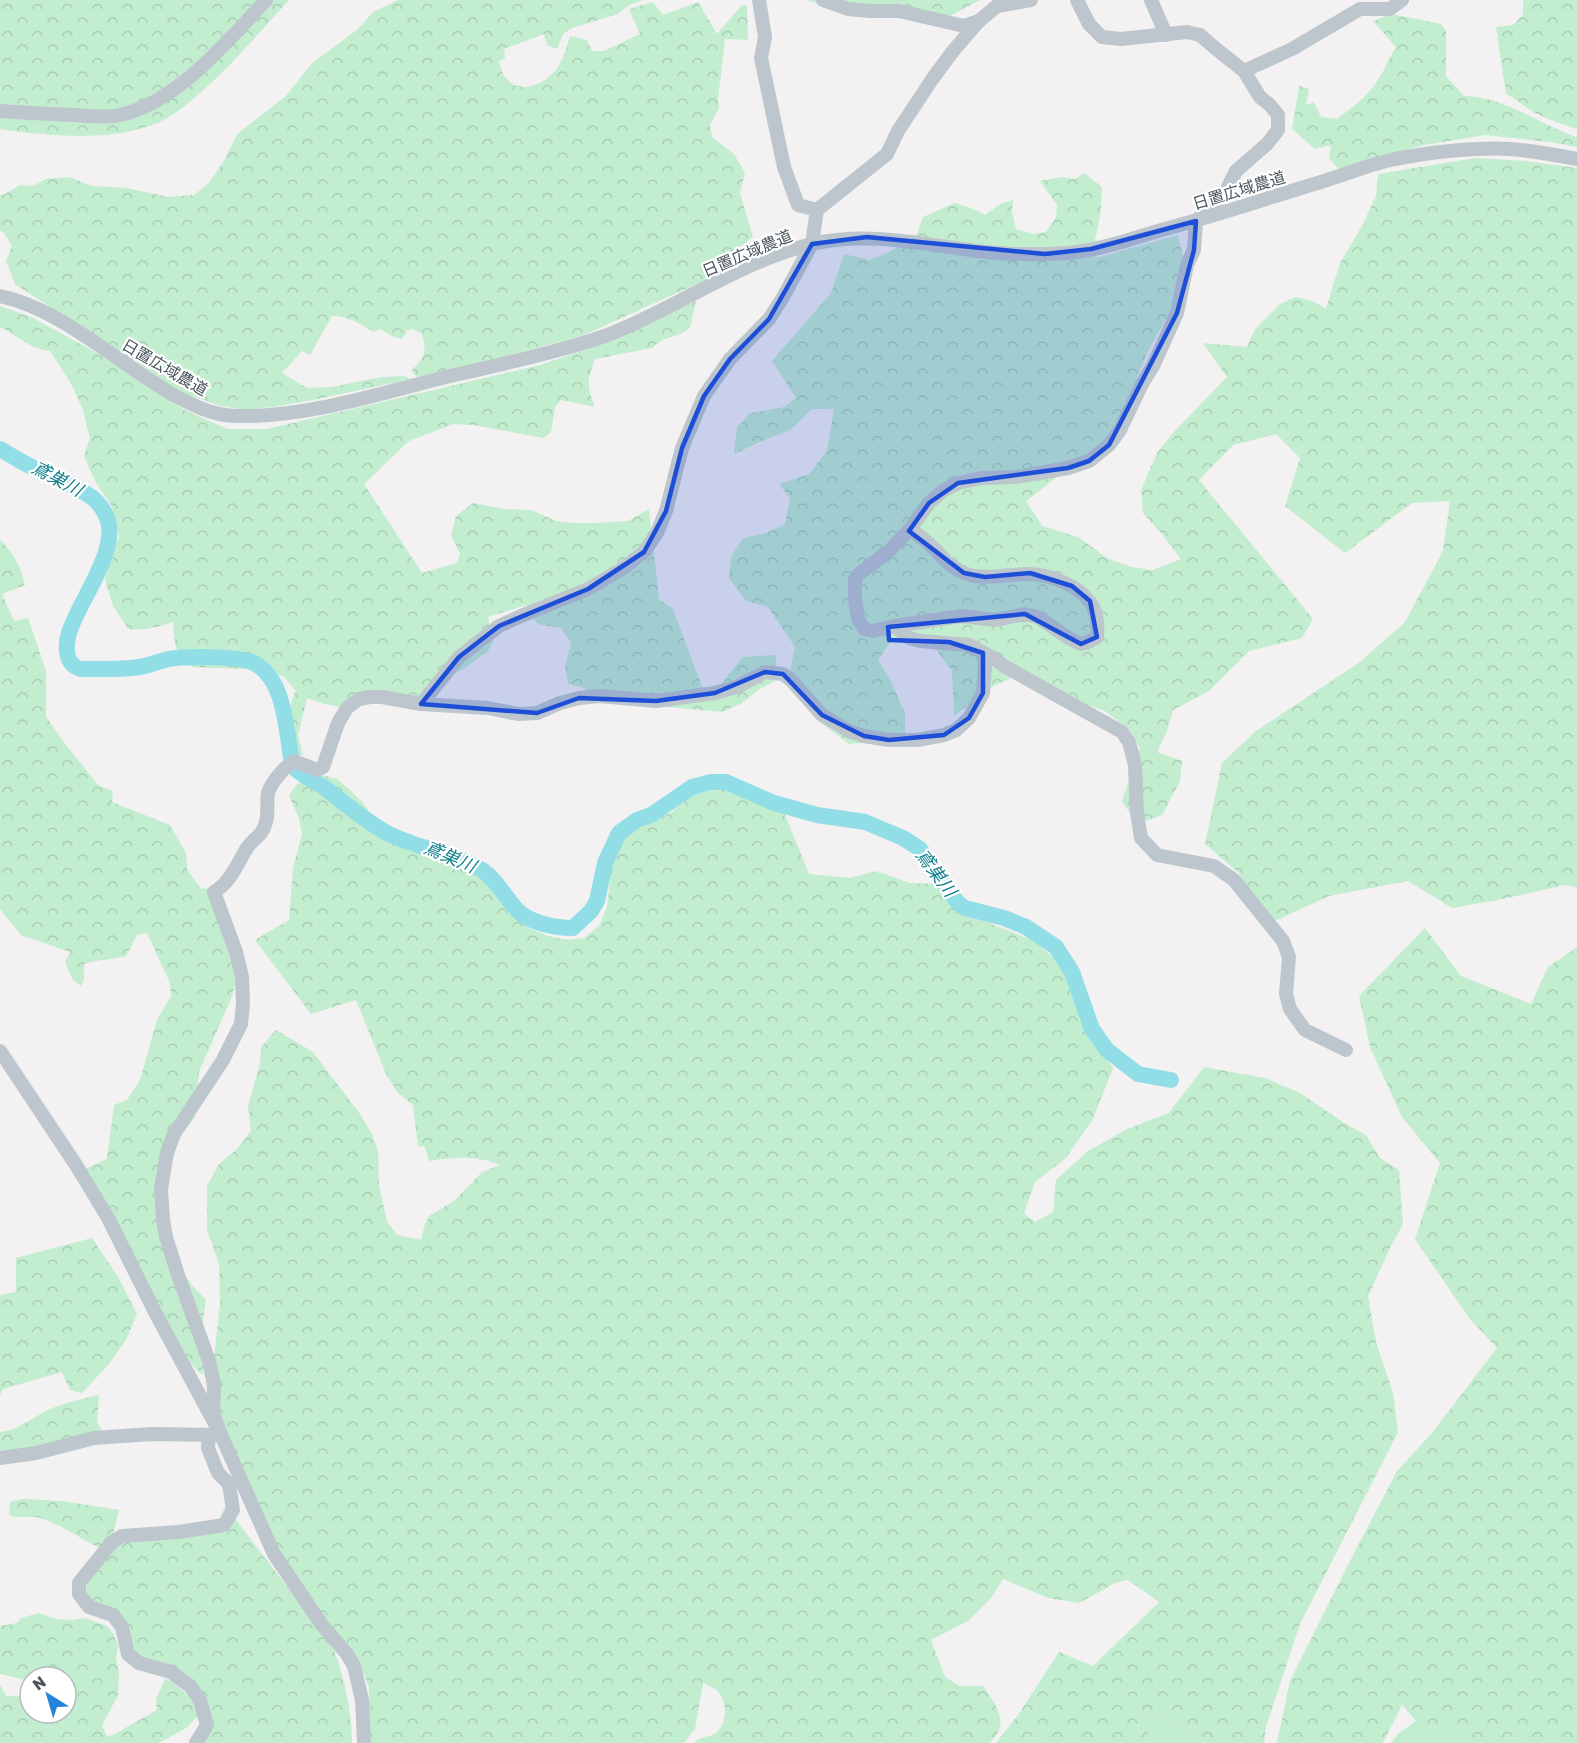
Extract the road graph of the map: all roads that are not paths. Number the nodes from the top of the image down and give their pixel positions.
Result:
1 (266, 0) edge
2 (759, 0) edge
3 (823, 0) edge
4 (1031, 0) edge
5 (1077, 0) edge
6 (1151, 0) edge
7 (1402, 0) edge
8 (979, 21) junction
9 (1166, 35) junction
10 (1244, 71) junction
11 (0, 111) edge
12 (1577, 159) edge
13 (817, 210) junction
14 (1196, 221) junction
15 (812, 244) junction
16 (0, 296) edge
17 (910, 529) junction
18 (895, 626) junction
19 (984, 653) junction
20 (421, 704) junction
21 (1347, 1050) dead end
22 (0, 1052) edge
23 (215, 1435) junction
24 (0, 1458) edge
25 (196, 1743) edge
26 (364, 1743) edge

1 - 11 street
2 - 13 street
3 - 8 street
4 - 8 street
5 - 9 street
6 - 9 street
7 - 10 street
8 - 13 street
9 - 10 street
10 - 14 street
12 - 14 street, 日置広域農道
13 - 15 street
14 - 15 street, 日置広域農道
14 - 17 street
15 - 16 street, 日置広域農道
15 - 20 street
17 - 18 street
17 - 18 street
18 - 19 street
19 - 20 street
19 - 21 street
20 - 23 street
22 - 23 street
23 - 24 street
23 - 25 street
23 - 26 street

